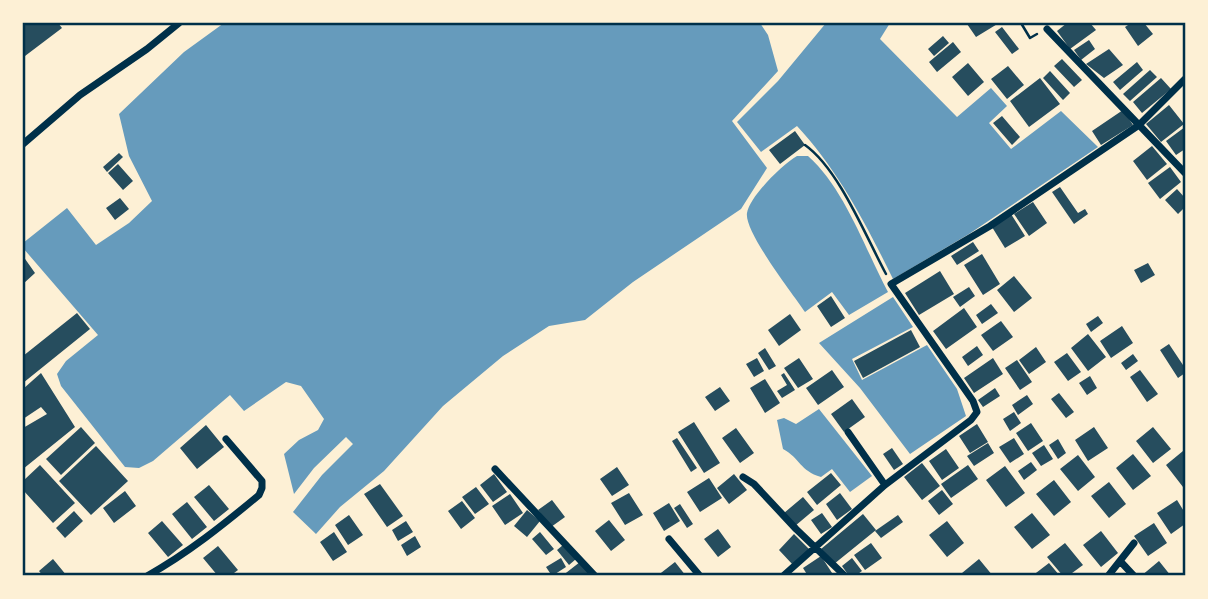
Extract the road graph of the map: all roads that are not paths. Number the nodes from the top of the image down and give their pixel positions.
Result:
1 (179, 23) edge
2 (1046, 29) road end
3 (1185, 79) edge
4 (1139, 125) junction
5 (23, 144) edge
6 (1185, 173) edge
7 (848, 432) dead end
8 (226, 439) dead end
9 (495, 469) dead end
10 (743, 477) dead end
11 (885, 485) junction
12 (669, 539) dead end
13 (1135, 543) dead end
14 (815, 548) junction
15 (1121, 562) junction
16 (147, 576) edge
17 (595, 576) edge
18 (700, 576) edge
19 (783, 576) edge
20 (845, 576) edge
21 (1108, 576) edge
22 (1133, 576) edge

1 - 5 street
2 - 4 street
3 - 4 street
4 - 6 street
4 - 11 street
7 - 11 street
8 - 16 street
9 - 17 street
10 - 14 street
11 - 14 street
12 - 18 street
13 - 15 street
14 - 19 street
14 - 20 street
15 - 21 street
15 - 22 street

